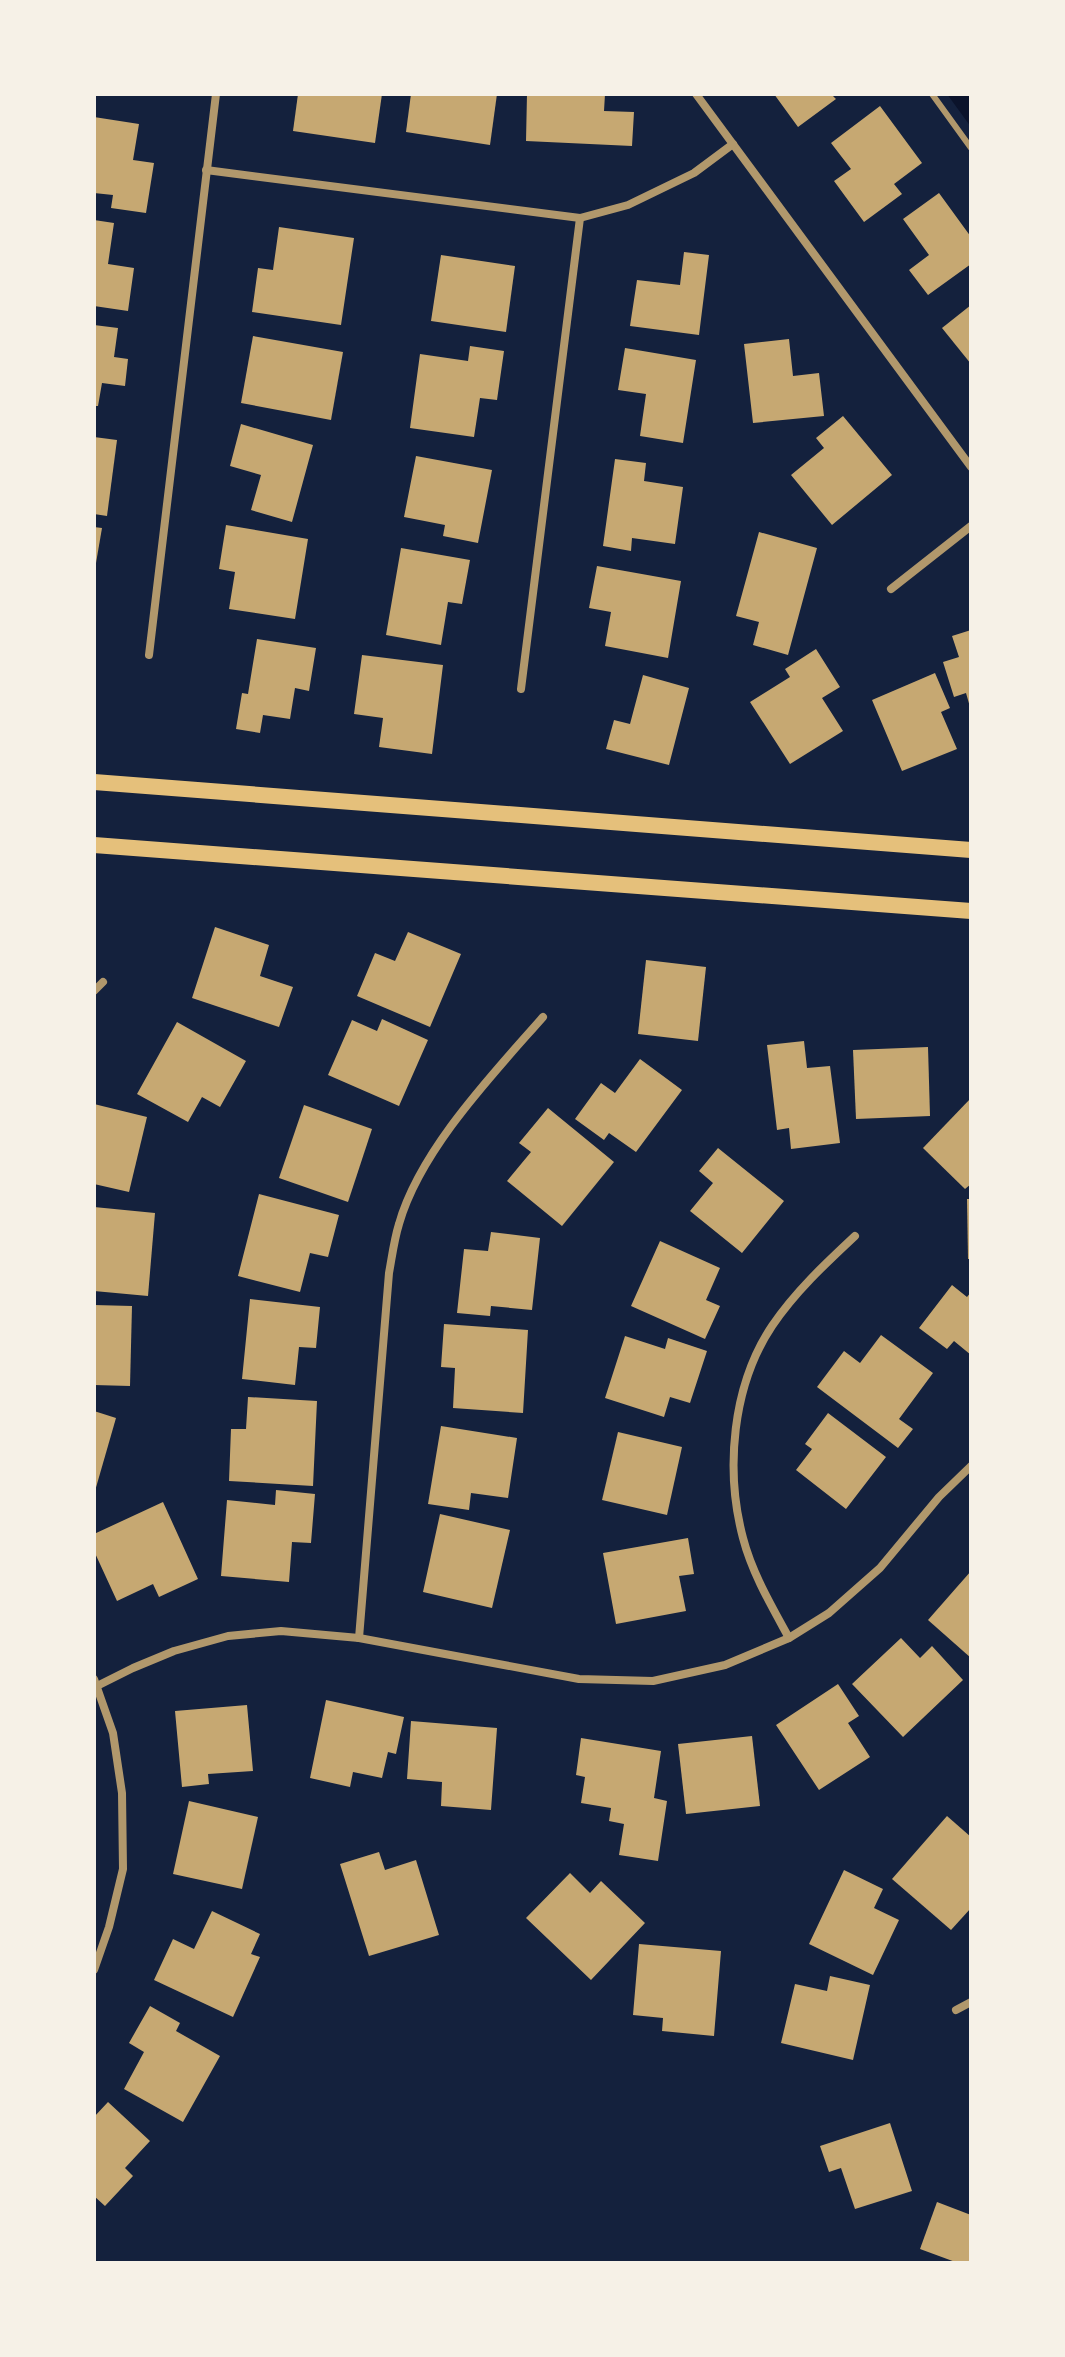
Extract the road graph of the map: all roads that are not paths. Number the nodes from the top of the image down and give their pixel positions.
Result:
1 (216, 94) edge
2 (696, 94) edge
3 (932, 94) edge
4 (733, 144) junction
5 (971, 148) edge
6 (206, 170) junction
7 (580, 218) junction
8 (971, 467) edge
9 (971, 526) edge
10 (891, 589) dead end
11 (149, 655) dead end
12 (521, 689) dead end
13 (94, 782) edge
14 (94, 845) edge
15 (971, 850) edge
16 (971, 911) edge
17 (103, 982) dead end
18 (94, 991) edge
19 (543, 1017) dead end
20 (855, 1236) dead end
21 (971, 1466) edge
22 (359, 1638) junction
23 (789, 1638) junction
24 (96, 1683) edge
25 (94, 1970) edge
26 (971, 2002) edge
27 (956, 2010) dead end

1 - 6 street
2 - 4 street
3 - 5 lane
4 - 7 street
4 - 8 street
6 - 7 street
6 - 11 street
7 - 12 street
9 - 10 street
13 - 15 main road
14 - 16 main road
17 - 18 street
19 - 22 street
20 - 23 street
21 - 23 street
22 - 23 street
22 - 24 street
24 - 25 street
26 - 27 street

